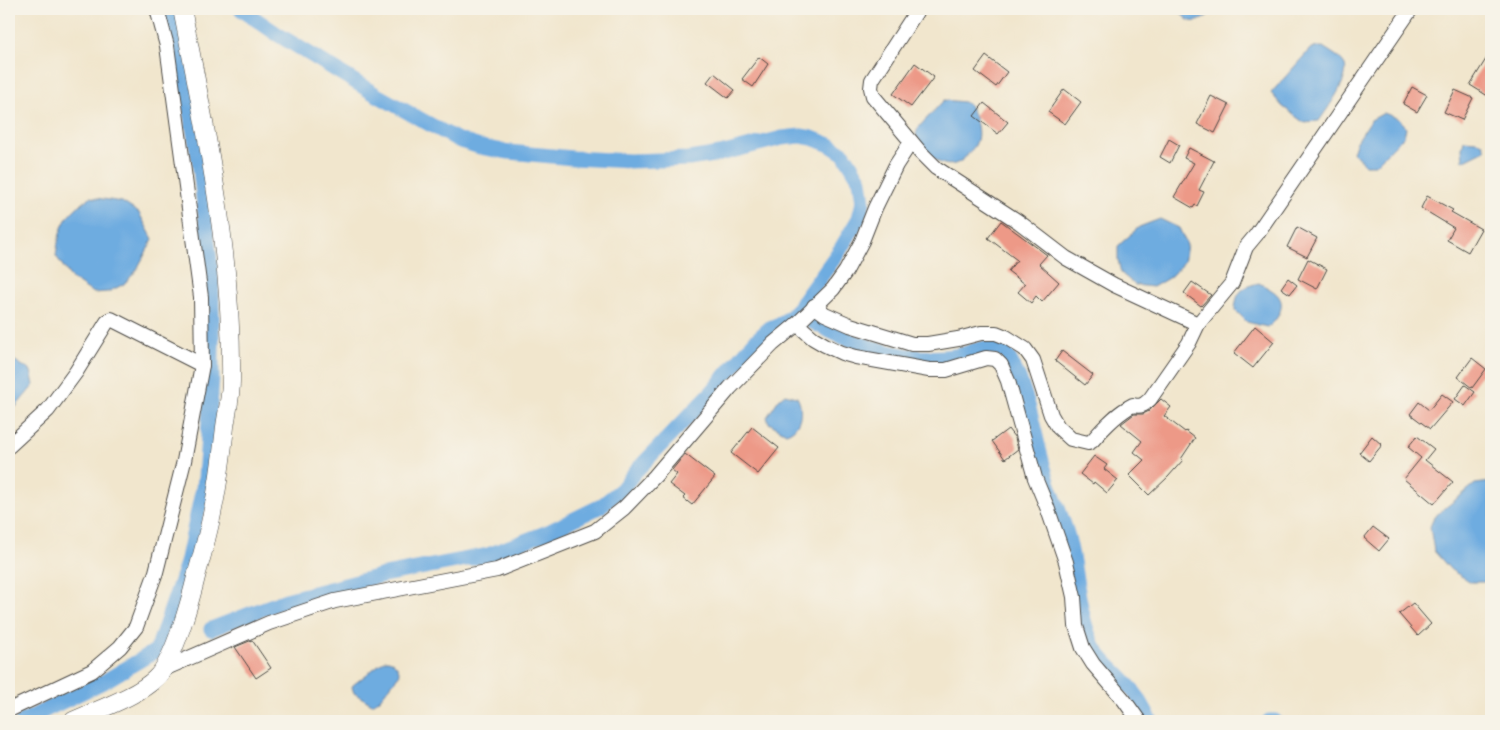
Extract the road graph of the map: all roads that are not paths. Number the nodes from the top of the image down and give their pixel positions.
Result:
1 (157, 9) edge
2 (182, 9) edge
3 (918, 9) edge
4 (1411, 9) edge
5 (911, 142) junction
6 (814, 306) junction
7 (797, 324) junction
8 (1198, 324) junction
9 (202, 365) junction
10 (9, 446) edge
11 (164, 669) junction
12 (9, 710) edge
13 (73, 721) edge
14 (1139, 721) edge

1 - 9 street
2 - 11 street
3 - 5 street
4 - 8 street
5 - 6 street
5 - 8 street
6 - 7 street
6 - 8 street
7 - 11 street
7 - 14 street
9 - 10 street
9 - 12 street
11 - 13 street

